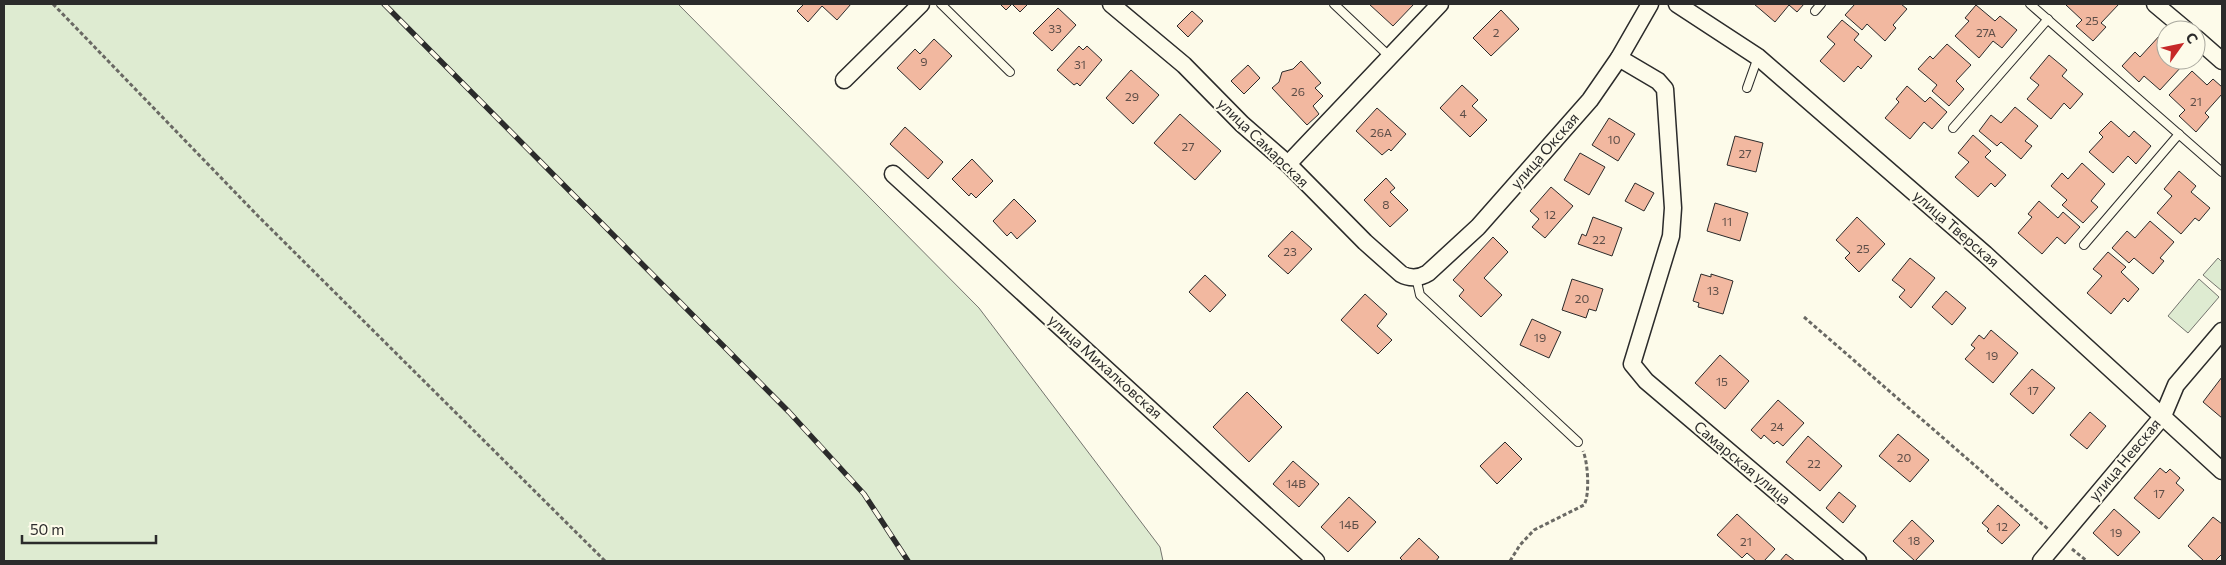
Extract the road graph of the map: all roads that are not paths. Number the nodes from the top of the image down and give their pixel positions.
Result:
1 (921, 4) edge
2 (941, 4) edge
3 (1111, 4) edge
4 (1334, 4) edge
5 (1440, 4) edge
6 (1650, 4) edge
7 (1677, 4) edge
8 (1821, 4) edge
9 (2030, 4) edge
10 (2155, 4) edge
11 (1815, 11) dead end
12 (2048, 19) junction
13 (2174, 20) edge
14 (2206, 47) edge
15 (1389, 56) junction
16 (1619, 58) junction
17 (1758, 58) junction
18 (2222, 61) edge
19 (1010, 72) dead end
20 (844, 80) dead end
21 (1747, 88) dead end
22 (1953, 128) dead end
23 (2179, 134) junction
24 (1288, 164) junction
25 (2222, 172) edge
26 (893, 174) dead end
27 (2084, 245) dead end
28 (1416, 277) junction
29 (2222, 331) edge
30 (2163, 416) junction
31 (1578, 442) road end
32 (2222, 471) edge
33 (1316, 561) edge
34 (1858, 561) edge
35 (2041, 561) edge

1 - 20 street
2 - 19 lane
3 - 24 street, улица Самарская
4 - 15 lane
5 - 15 street
6 - 16 street, улица Окская
7 - 17 street, улица Тверская
8 - 11 lane
9 - 12 lane
10 - 13 street
12 - 22 lane
12 - 23 lane
14 - 18 street
15 - 24 street
16 - 28 street, улица Окская
16 - 34 street, Самарская улица
17 - 21 lane
17 - 30 street, улица Тверская
23 - 25 lane
23 - 27 lane
24 - 28 street, улица Самарская
26 - 33 street, улица Михалковская
28 - 31 lane
29 - 30 street, улица Невская
30 - 32 street, улица Тверская
30 - 35 street, улица Невская

